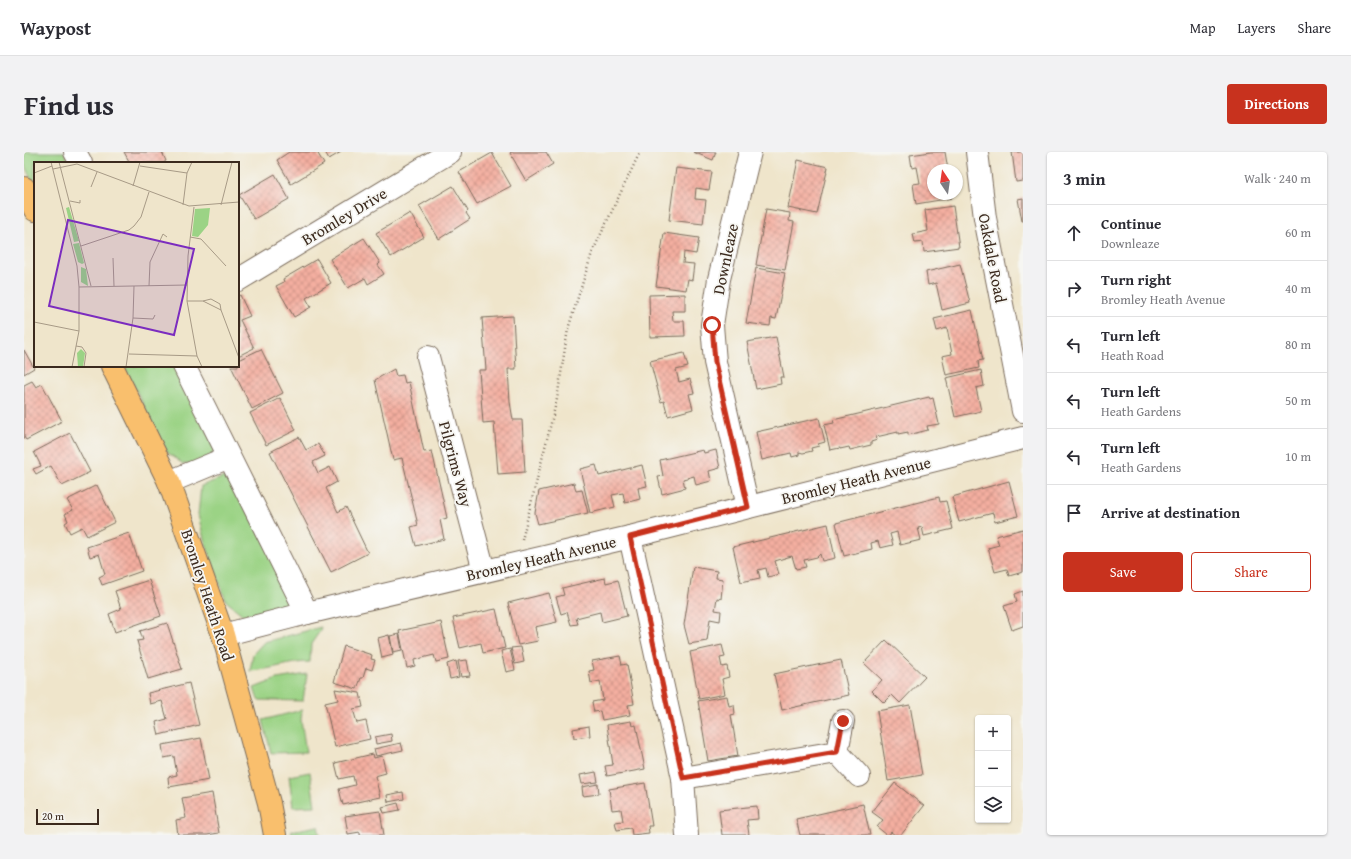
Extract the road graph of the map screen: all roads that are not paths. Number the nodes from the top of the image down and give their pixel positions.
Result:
1 (75, 152) edge
2 (450, 152) edge
3 (750, 152) edge
4 (977, 152) edge
5 (80, 162) edge
6 (24, 188) edge
7 (34, 208) edge
8 (239, 279) edge
9 (428, 357) dead end
10 (112, 367) edge
11 (184, 367) edge
12 (1023, 411) edge
13 (1023, 438) edge
14 (229, 457) junction
15 (169, 482) junction
16 (748, 507) junction
17 (630, 537) junction
18 (484, 571) junction
19 (307, 613) junction
20 (222, 635) junction
21 (843, 721) dead end
22 (837, 752) junction
23 (859, 776) dead end
24 (683, 778) junction
25 (275, 835) edge
26 (687, 835) edge

1 - 5 street
2 - 8 street, Bromley Drive
3 - 16 street, Downleaze
4 - 12 street, Oakdale Road
6 - 7 main road
9 - 18 street, Pilgrims Way
10 - 15 main road, Bromley Heath Road
11 - 14 street
13 - 16 street, Bromley Heath Avenue
14 - 15 street
14 - 19 street
15 - 20 main road, Bromley Heath Road
16 - 17 street, Bromley Heath Avenue
17 - 18 street, Bromley Heath Avenue
17 - 24 street
18 - 19 street, Bromley Heath Avenue
19 - 20 street, Bromley Heath Avenue
20 - 25 main road, Bromley Heath Road
21 - 22 street
22 - 23 street
22 - 24 street
24 - 26 street

